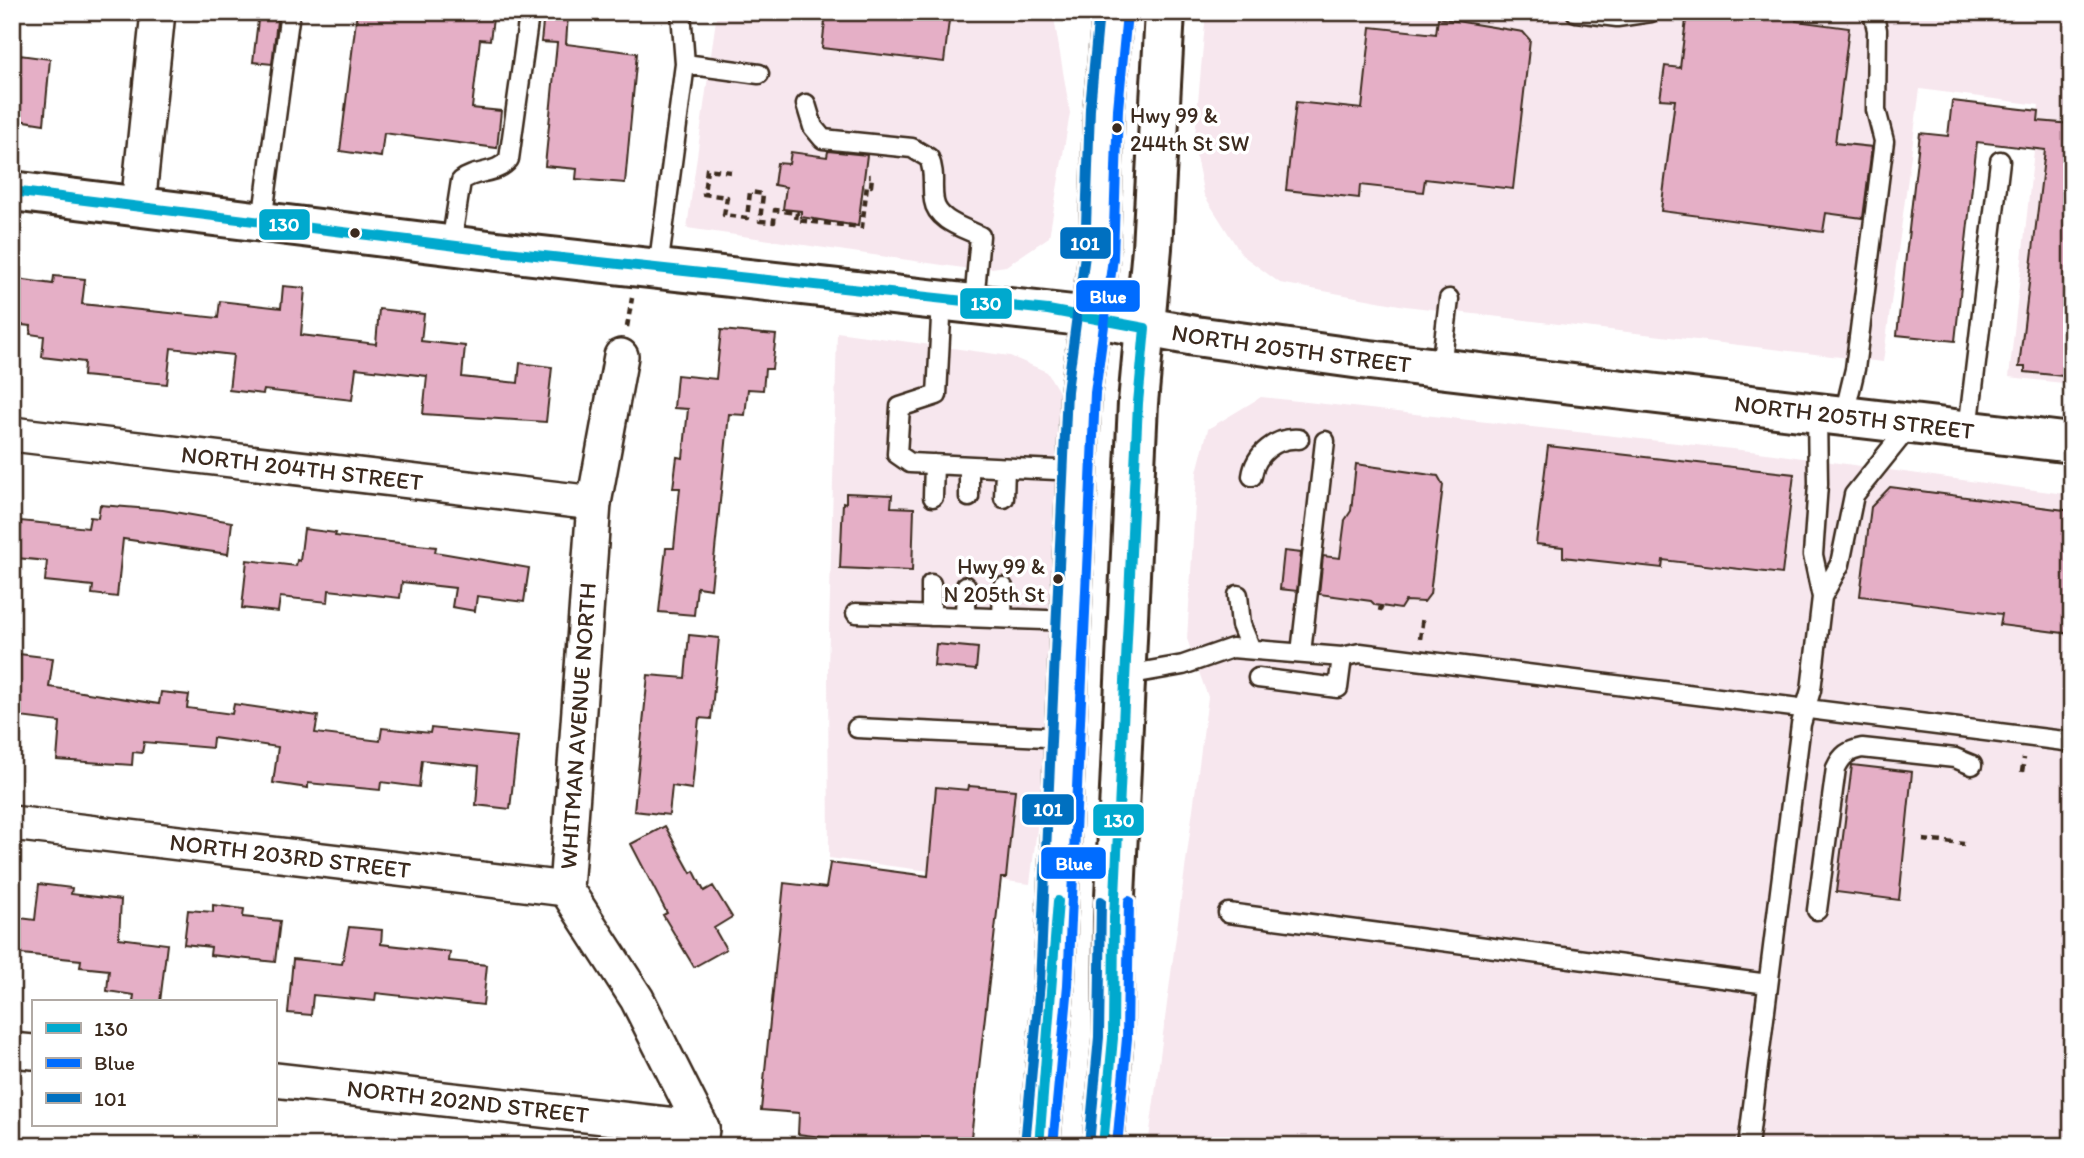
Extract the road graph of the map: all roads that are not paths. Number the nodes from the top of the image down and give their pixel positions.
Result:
1 (158, 12) edge
2 (290, 12) edge
3 (681, 12) edge
4 (1113, 12) edge
5 (1165, 12) edge
6 (1576, 12) edge
7 (1651, 12) edge
8 (1872, 12) edge
9 (528, 23) dead end
10 (685, 64) junction
11 (759, 74) dead end
12 (806, 104) dead end
13 (2000, 161) dead end
14 (12, 191) edge
15 (138, 206) junction
16 (262, 222) junction
17 (451, 245) junction
18 (645, 280) junction
19 (1449, 299) dead end
20 (958, 301) junction
21 (1091, 317) junction
22 (1145, 328) junction
23 (621, 356) road end
24 (1441, 368) junction
25 (1830, 414) junction
26 (1911, 424) junction
27 (1968, 430) junction
28 (12, 433) edge
29 (1299, 439) dead end
30 (1325, 442) dead end
31 (2072, 443) edge
32 (934, 464) junction
33 (970, 468) junction
34 (1005, 469) junction
35 (1078, 471) junction
36 (1252, 476) dead end
37 (933, 497) dead end
38 (969, 497) dead end
39 (1004, 498) dead end
40 (594, 503) junction
41 (931, 584) dead end
42 (966, 586) dead end
43 (1003, 587) dead end
44 (1238, 595) dead end
45 (1822, 597) junction
46 (856, 613) dead end
47 (931, 615) junction
48 (965, 617) junction
49 (1002, 618) junction
50 (1072, 621) junction
51 (1250, 647) junction
52 (1301, 653) junction
53 (1342, 657) junction
54 (1126, 675) junction
55 (1258, 678) dead end
56 (1806, 708) junction
57 (857, 728) dead end
58 (1067, 738) junction
59 (2072, 742) edge
60 (1972, 765) dead end
61 (12, 823) edge
62 (566, 889) junction
63 (1817, 911) dead end
64 (1228, 913) dead end
65 (1768, 984) junction
66 (12, 1049) edge
67 (32, 1052) edge
68 (276, 1080) edge
69 (701, 1137) edge
70 (1039, 1146) edge
71 (1102, 1146) edge
72 (1748, 1146) edge

1 - 15 street
2 - 16 lane
3 - 10 lane
4 - 21 main road
5 - 22 main road
6 - 7 lane
8 - 25 lane
9 - 17 lane
10 - 11 lane
10 - 18 lane
12 - 20 lane
13 - 27 lane
14 - 15 main road, NORTH 205TH STREET
15 - 16 main road, NORTH 205TH STREET
16 - 17 main road, NORTH 205TH STREET
17 - 18 main road, NORTH 205TH STREET
18 - 20 main road, NORTH 205TH STREET
19 - 24 lane
20 - 21 main road, NORTH 205TH STREET
20 - 32 lane
21 - 22 main road, NORTH 205TH STREET
21 - 35 main road
22 - 24 main road, NORTH 205TH STREET
22 - 54 main road
23 - 40 street, WHITMAN AVENUE NORTH
24 - 25 main road, NORTH 205TH STREET
25 - 26 main road, NORTH 205TH STREET
25 - 45 lane
26 - 27 main road, NORTH 205TH STREET
26 - 45 lane
27 - 31 main road, NORTH 205TH STREET
28 - 40 street, NORTH 204TH STREET
29 - 36 lane
30 - 52 lane
32 - 33 lane
32 - 37 lane
33 - 34 lane
33 - 38 lane
34 - 35 lane
34 - 39 lane
35 - 50 main road
40 - 62 street, WHITMAN AVENUE NORTH
41 - 47 lane
42 - 48 lane
43 - 49 lane
44 - 51 lane
45 - 56 lane
46 - 47 lane
47 - 48 lane
48 - 49 lane
49 - 50 lane
50 - 58 main road
51 - 52 lane
51 - 54 lane
52 - 53 lane
53 - 55 lane
53 - 56 lane
54 - 71 main road
56 - 59 lane
56 - 65 lane
57 - 58 lane
58 - 70 main road
60 - 63 lane
61 - 62 street, NORTH 203RD STREET
62 - 69 street, WHITMAN AVENUE NORTH
64 - 65 lane
65 - 72 lane
66 - 67 street
68 - 69 street, NORTH 202ND STREET

